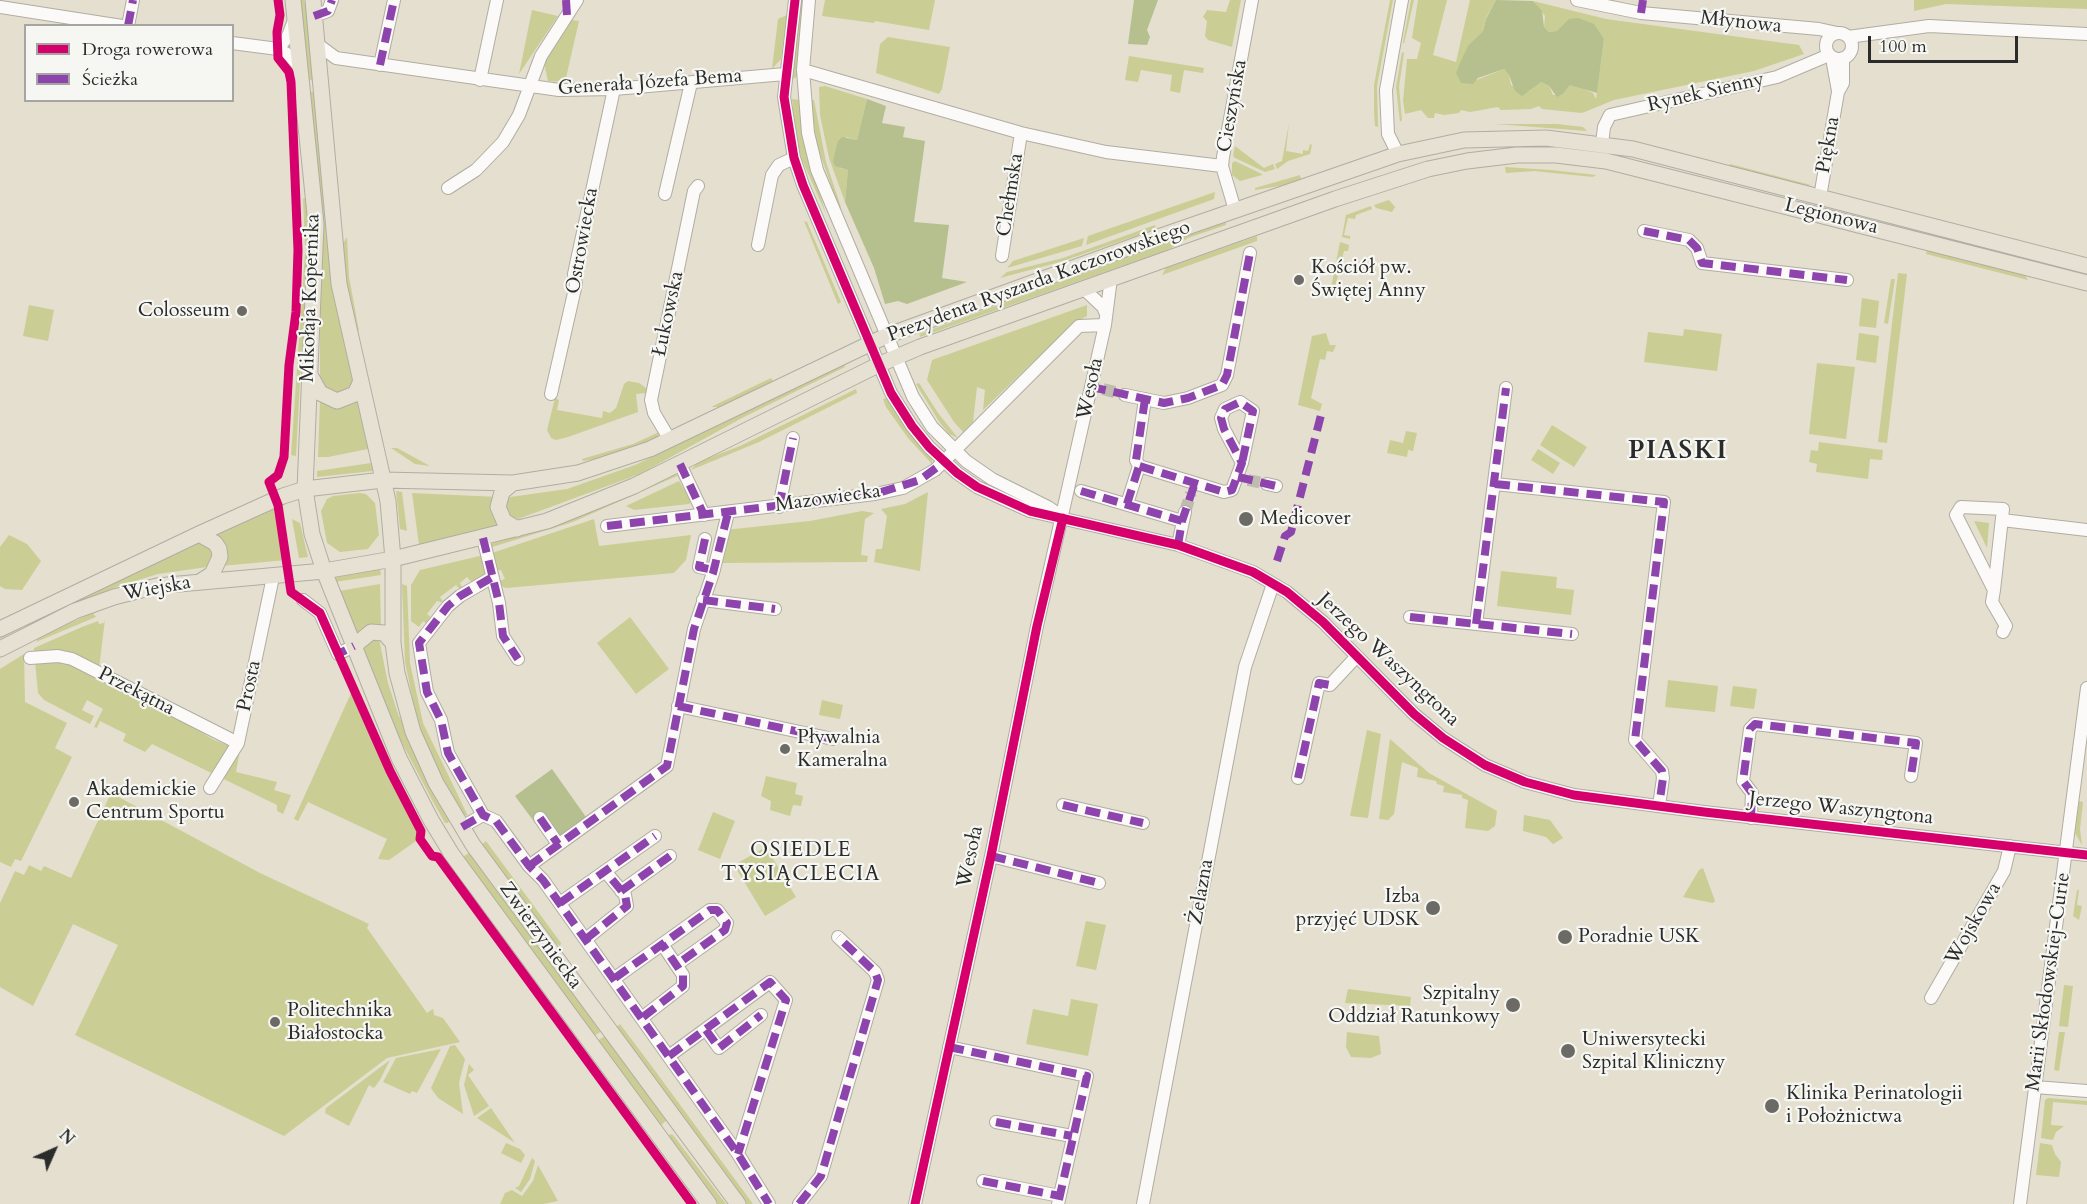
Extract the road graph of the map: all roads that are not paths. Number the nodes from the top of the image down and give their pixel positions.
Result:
1 (133, 0) edge
2 (293, 0) edge
3 (332, 0) edge
4 (394, 0) edge
5 (497, 0) edge
6 (566, 0) edge
7 (577, 0) edge
8 (795, 0) edge
9 (809, 0) edge
10 (1252, 0) edge
11 (1402, 0) edge
12 (1578, 0) edge
13 (1643, 0) edge
14 (0, 7) edge
15 (313, 8) edge
16 (1641, 13) junction
17 (567, 15) junction
18 (294, 20) junction
19 (109, 24) edge
20 (128, 24) edge
21 (1799, 29) junction
22 (2087, 34) edge
23 (1843, 35) junction
24 (234, 42) edge
25 (317, 44) junction
26 (278, 49) junction
27 (1832, 54) junction
28 (336, 58) junction
29 (298, 65) junction
30 (380, 65) junction
31 (785, 74) junction
32 (803, 74) junction
33 (320, 75) junction
34 (480, 80) junction
35 (690, 83) junction
36 (529, 88) junction
37 (614, 89) junction
38 (784, 97) junction
39 (1021, 133) junction
40 (1464, 140) junction
41 (1602, 144) junction
42 (1398, 154) junction
43 (1574, 157) joint
44 (794, 158) junction
45 (1467, 161) junction
46 (1222, 166) junction
47 (1724, 171) junction
48 (1402, 177) junction
49 (698, 186) dead end
50 (448, 188) dead end
51 (1720, 188) junction
52 (665, 194) dead end
53 (1820, 197) junction
54 (1235, 210) junction
55 (1644, 231) dead end
56 (1232, 235) junction
57 (758, 245) dead end
58 (1250, 253) dead end
59 (1002, 256) dead end
60 (853, 259) junction
61 (836, 264) junction
62 (2087, 266) edge
63 (1111, 278) junction
64 (1847, 280) dead end
65 (2087, 283) edge
66 (1083, 288) junction
67 (1105, 319) junction
68 (886, 336) junction
69 (870, 344) junction
70 (895, 357) junction
71 (878, 365) junction
72 (309, 372) junction
73 (360, 383) junction
74 (1506, 388) dead end
75 (551, 394) dead end
76 (1125, 395) tunnel mouth
77 (1149, 397) junction
78 (793, 438) dead end
79 (670, 440) junction
80 (954, 450) junction
81 (944, 462) junction
82 (1242, 463) junction
83 (680, 464) junction
84 (1138, 466) junction
85 (383, 480) junction
86 (513, 483) junction
87 (1495, 484) junction
88 (305, 489) junction
89 (1082, 491) dead end
90 (1127, 504) junction
91 (779, 507) junction
92 (728, 513) junction
93 (704, 515) junction
94 (1063, 518) junction
95 (2002, 520) junction
96 (607, 526) dead end
97 (517, 529) junction
98 (2087, 530) edge
99 (199, 534) junction
100 (483, 538) junction
101 (705, 539) dead end
102 (1178, 545) junction
103 (393, 559) junction
104 (714, 570) junction
105 (324, 572) junction
106 (273, 577) junction
107 (491, 578) junction
108 (201, 581) junction
109 (1274, 584) junction
110 (1994, 590) junction
111 (303, 600) dead end
112 (703, 600) junction
113 (775, 609) dead end
114 (1410, 617) dead end
115 (1476, 624) junction
116 (0, 629) edge
117 (2003, 632) dead end
118 (1572, 634) dead end
119 (393, 642) junction
120 (354, 646) junction
121 (0, 649) edge
122 (1357, 656) junction
123 (30, 658) dead end
124 (518, 659) dead end
125 (2087, 688) edge
126 (678, 706) junction
127 (833, 739) dead end
128 (238, 743) junction
129 (1911, 776) dead end
130 (1298, 778) dead end
131 (210, 788) dead end
132 (1063, 806) dead end
133 (1659, 806) junction
134 (483, 815) junction
135 (540, 818) dead end
136 (1751, 818) junction
137 (431, 820) junction
138 (1143, 823) dead end
139 (462, 827) junction
140 (655, 836) dead end
141 (558, 844) junction
142 (2010, 846) junction
143 (2067, 852) junction
144 (670, 855) dead end
145 (2087, 855) edge
146 (991, 856) junction
147 (529, 866) junction
148 (605, 871) junction
149 (1099, 883) dead end
150 (621, 891) junction
151 (560, 903) junction
152 (838, 937) dead end
153 (586, 939) junction
154 (662, 944) junction
155 (676, 964) junction
156 (615, 978) junction
157 (1930, 998) dead end
158 (761, 1015) dead end
159 (643, 1017) junction
160 (706, 1030) junction
161 (949, 1047) junction
162 (669, 1056) junction
163 (2035, 1087) junction
164 (2087, 1092) edge
165 (996, 1122) dead end
166 (687, 1136) junction
167 (1072, 1136) junction
168 (667, 1148) junction
169 (738, 1154) junction
170 (983, 1181) dead end
171 (1059, 1200) edge
172 (709, 1204) edge
173 (738, 1204) edge
174 (769, 1204) edge
175 (799, 1204) edge
176 (915, 1204) edge
177 (1143, 1204) edge
178 (2020, 1204) edge

1 - 20 street
2 - 18 main road, Mikołaja Kopernika
3 - 15 street
4 - 30 street
5 - 34 street
6 - 17 street
7 - 17 street
8 - 31 street, Jerzego Waszyngtona
9 - 32 street, Jerzego Waszyngtona
10 - 46 street, Cieszyńska
11 - 42 street
12 - 16 street, Młynowa
13 - 16 street
14 - 19 street
15 - 25 main road, Mikołaja Kopernika
16 - 21 street, Młynowa
17 - 36 street
18 - 26 street
18 - 29 main road, Mikołaja Kopernika
21 - 23 street, Młynowa
21 - 27 street, Młynowa
22 - 23 street, Młynowa
23 - 27 street
23 - 27 street
24 - 26 street
25 - 28 street, Generała Józefa Bema
25 - 33 main road, Mikołaja Kopernika
26 - 29 street
27 - 41 street, Rynek Sienny
27 - 53 street, Piękna
28 - 30 street, Generała Józefa Bema
28 - 33 street
29 - 72 main road, Mikołaja Kopernika
30 - 34 street, Generała Józefa Bema
31 - 35 street, Generała Józefa Bema
31 - 38 street, Jerzego Waszyngtona
32 - 38 street
32 - 39 street
32 - 60 street, Jerzego Waszyngtona
33 - 73 main road, Mikołaja Kopernika
34 - 36 street, Generała Józefa Bema
35 - 37 street, Generała Józefa Bema
35 - 52 street
36 - 37 street, Generała Józefa Bema
36 - 50 street
37 - 75 street, Ostrowiecka
38 - 44 street, Jerzego Waszyngtona
39 - 46 street
39 - 59 street, Chełmska
40 - 41 main road, Prezydenta Ryszarda Kaczorowskiego
40 - 42 main road, Prezydenta Ryszarda Kaczorowskiego
40 - 45 main road
41 - 47 main road, Legionowa
42 - 48 street
42 - 54 main road, Prezydenta Ryszarda Kaczorowskiego
43 - 45 main road, Prezydenta Ryszarda Kaczorowskiego
43 - 51 main road, Legionowa
44 - 57 street
44 - 61 street, Jerzego Waszyngtona
45 - 48 main road, Prezydenta Ryszarda Kaczorowskiego
46 - 54 street, Cieszyńska
47 - 51 main road
47 - 53 main road, Legionowa
48 - 56 main road, Prezydenta Ryszarda Kaczorowskiego
49 - 79 street, Łukowska
51 - 65 main road, Legionowa
53 - 62 main road, Legionowa
54 - 56 main road
54 - 68 main road, Prezydenta Ryszarda Kaczorowskiego
55 - 64 street
56 - 63 main road, Prezydenta Ryszarda Kaczorowskiego
58 - 77 street
60 - 61 street
60 - 68 street, Jerzego Waszyngtona
61 - 69 street, Jerzego Waszyngtona
63 - 66 main road, Prezydenta Ryszarda Kaczorowskiego
63 - 67 street, Wesoła
66 - 67 street
66 - 70 main road, Prezydenta Ryszarda Kaczorowskiego
67 - 80 street
67 - 94 street, Wesoła
68 - 69 main road, Prezydenta Ryszarda Kaczorowskiego
68 - 70 street, Jerzego Waszyngtona
69 - 71 street, Jerzego Waszyngtona
69 - 79 main road, Prezydenta Ryszarda Kaczorowskiego
70 - 71 main road, Prezydenta Ryszarda Kaczorowskiego
70 - 80 street, Jerzego Waszyngtona
71 - 81 street, Jerzego Waszyngtona
71 - 83 main road, Prezydenta Ryszarda Kaczorowskiego
72 - 73 main road
72 - 88 main road, Mikołaja Kopernika
73 - 85 main road, Mikołaja Kopernika
74 - 87 street
76 - 77 street
77 - 84 street
78 - 91 street
79 - 86 main road, Prezydenta Ryszarda Kaczorowskiego
80 - 81 street, Mazowiecka
80 - 94 street, Jerzego Waszyngtona
81 - 91 street, Mazowiecka
81 - 94 street, Jerzego Waszyngtona
82 - 82 street
82 - 84 street
83 - 93 street
83 - 97 main road, Prezydenta Ryszarda Kaczorowskiego
84 - 90 street
85 - 86 main road, Prezydenta Ryszarda Kaczorowskiego
85 - 88 main road, Prezydenta Ryszarda Kaczorowskiego
85 - 103 main road, Mikołaja Kopernika
86 - 97 main road
87 - 115 street
87 - 133 street
88 - 99 main road, Wiejska
88 - 105 main road, Mikołaja Kopernika
89 - 90 street
90 - 102 street
91 - 92 street, Mazowiecka
92 - 93 street, Mazowiecka
92 - 104 street
93 - 96 street, Mazowiecka
94 - 102 street, Jerzego Waszyngtona
94 - 146 street, Wesoła
95 - 98 street
95 - 110 street
95 - 110 street
97 - 100 main road, Prezydenta Ryszarda Kaczorowskiego
99 - 108 main road
99 - 116 main road, Wiejska
100 - 103 main road, Prezydenta Ryszarda Kaczorowskiego
100 - 107 street
101 - 104 street
102 - 109 street, Jerzego Waszyngtona
103 - 105 main road, Prezydenta Ryszarda Kaczorowskiego
103 - 119 main road, Zwierzyniecka
104 - 112 street
105 - 106 main road, Wiejska
105 - 120 main road, Zwierzyniecka
106 - 108 main road, Wiejska
106 - 128 street, Prosta
107 - 124 street
107 - 134 street
108 - 121 main road, Wiejska
109 - 122 street, Jerzego Waszyngtona
109 - 177 street, Żelazna
110 - 117 street
111 - 120 street
112 - 113 street
112 - 126 street
114 - 115 street
115 - 118 street
119 - 120 main road
119 - 139 main road, Zwierzyniecka
120 - 137 main road, Zwierzyniecka
122 - 130 street
122 - 133 street, Jerzego Waszyngtona
123 - 128 street, Przekątna
125 - 143 street, Marii Skłodowskiej-Curie
126 - 127 street
126 - 141 street
128 - 131 street, Prosta
129 - 136 street, Jerzego Waszyngtona
132 - 138 street
133 - 136 street, Jerzego Waszyngtona
134 - 139 street
134 - 147 street
135 - 141 street
136 - 142 street, Jerzego Waszyngtona
137 - 139 main road
137 - 168 main road, Zwierzyniecka
139 - 166 main road, Zwierzyniecka
140 - 148 street
141 - 147 street
142 - 143 street, Jerzego Waszyngtona
142 - 157 street, Wojskowa
143 - 145 street, Jerzego Waszyngtona
143 - 163 street, Marii Skłodowskiej-Curie
144 - 150 street
146 - 149 street
146 - 161 street, Wesoła
147 - 151 street
148 - 150 street
148 - 151 street
150 - 153 street
151 - 153 street
152 - 175 street
153 - 156 street
154 - 155 street
154 - 155 street
154 - 156 street
155 - 159 street
156 - 159 street
158 - 160 street
159 - 162 street
160 - 162 street
160 - 169 street
161 - 167 street
161 - 176 street, Wesoła
162 - 169 street
163 - 164 street
163 - 178 street, Marii Skłodowskiej-Curie
165 - 167 street
166 - 168 main road
166 - 173 main road, Zwierzyniecka
167 - 171 street
168 - 172 main road, Zwierzyniecka
169 - 174 street
170 - 171 street

